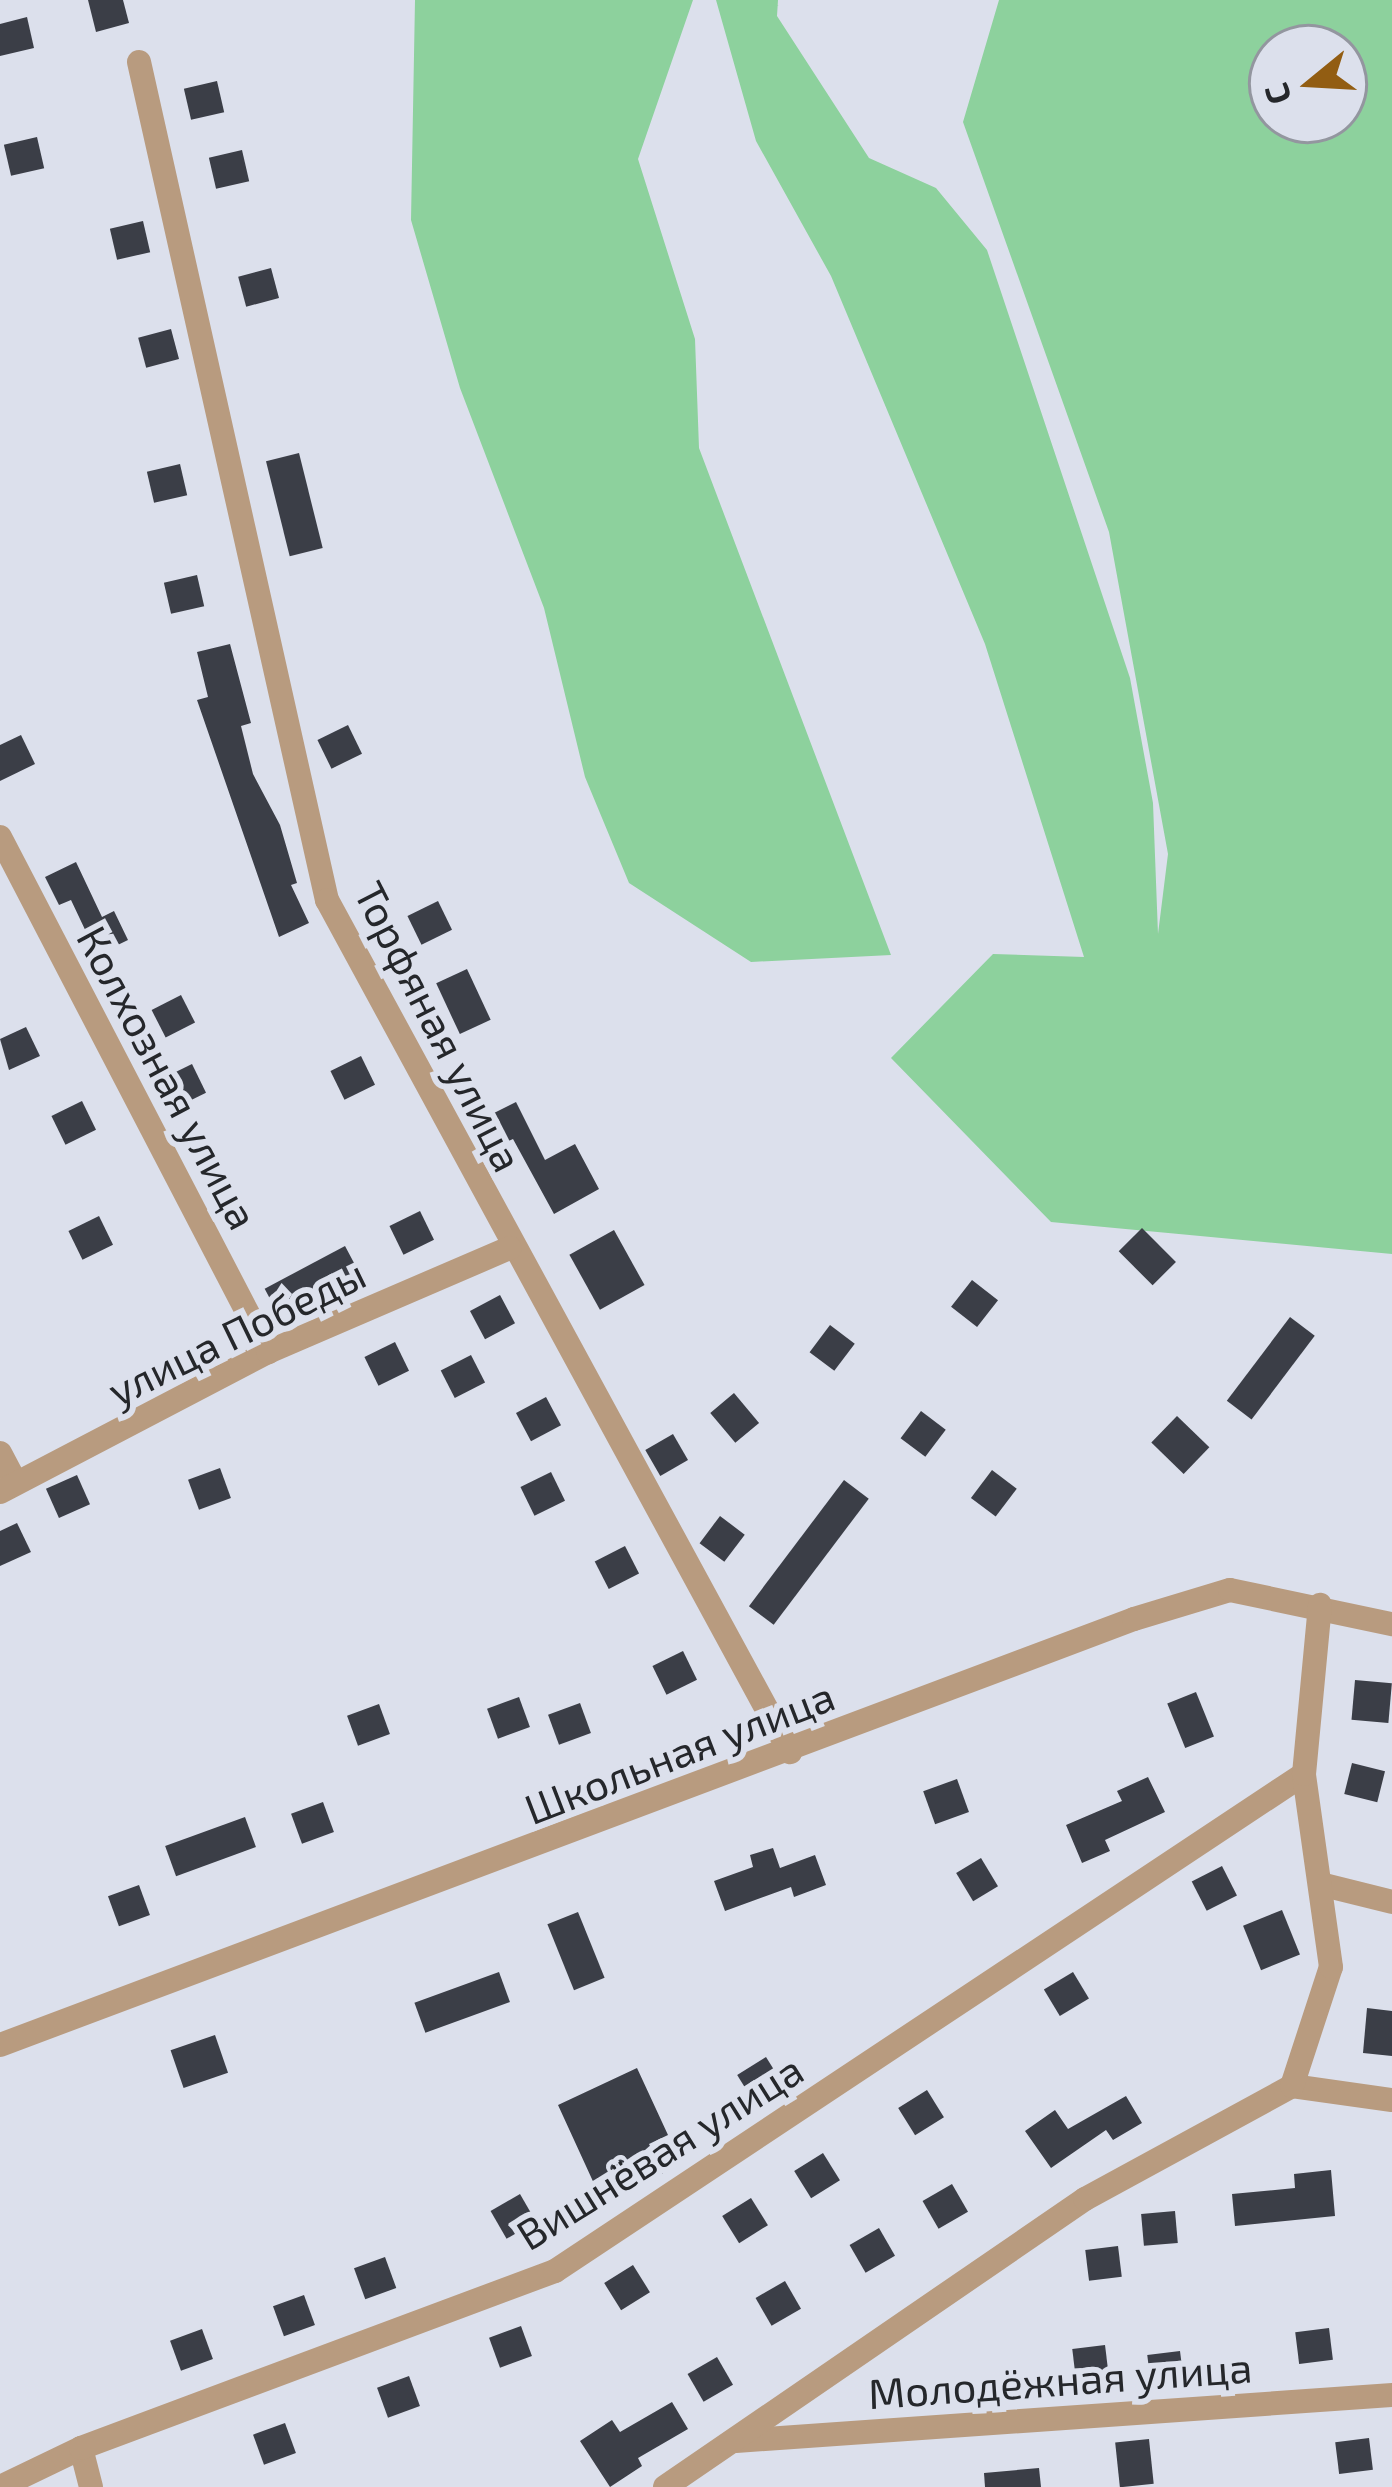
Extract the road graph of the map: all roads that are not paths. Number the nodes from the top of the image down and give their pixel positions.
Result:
1 (139, 62) dead end
2 (0, 837) edge
3 (510, 1248) junction
4 (268, 1352) junction
5 (0, 1453) edge
6 (8, 1487) edge
7 (1320, 1605) junction
8 (1392, 1624) edge
9 (790, 1752) junction
10 (1304, 1774) junction
11 (1324, 1885) junction
12 (1392, 1902) edge
13 (0, 2045) edge
14 (1292, 2086) junction
15 (1392, 2100) edge
16 (1392, 2395) edge
17 (734, 2441) junction
18 (81, 2448) junction
19 (1, 2487) edge
20 (91, 2487) edge
21 (665, 2487) edge

1 - 3 street, Торфяная улица
2 - 4 street, Колхозная улица
3 - 4 street, улица Победы
3 - 9 street, Торфяная улица
4 - 6 street, улица Победы
5 - 6 street
7 - 8 street, Школьная улица
7 - 9 street, Школьная улица
7 - 10 street
9 - 13 street, Школьная улица
10 - 11 street
10 - 18 street, Вишнёвая улица
11 - 12 street
11 - 14 street
14 - 15 street
14 - 17 street
16 - 17 street, Молодёжная улица
17 - 21 street
18 - 19 street, Вишнёвая улица
18 - 20 street

